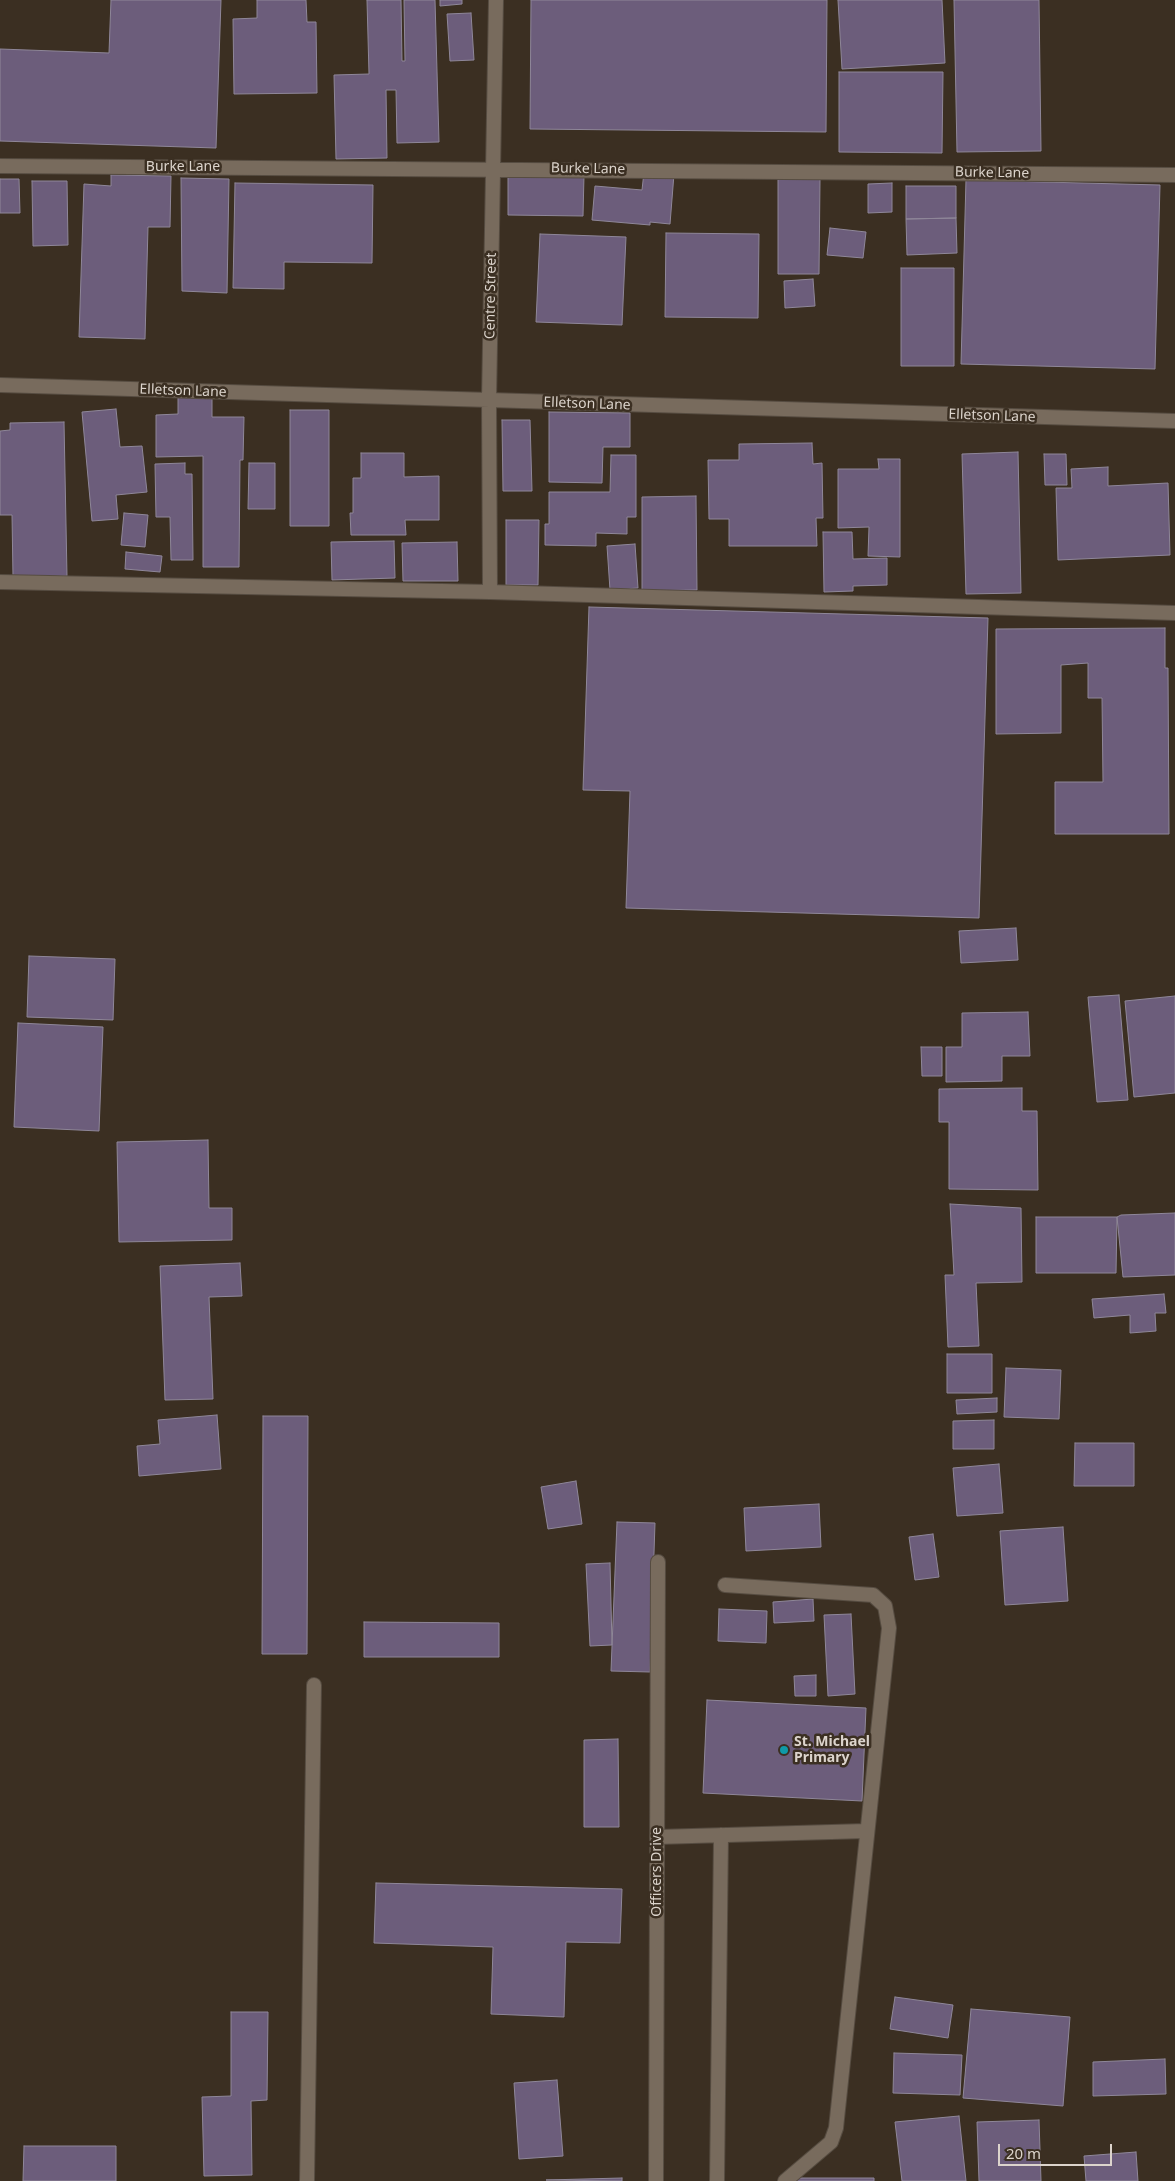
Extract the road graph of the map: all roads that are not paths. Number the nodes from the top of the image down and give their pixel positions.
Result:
1 (496, 0) edge
2 (0, 166) edge
3 (494, 168) junction
4 (1175, 175) edge
5 (0, 385) edge
6 (489, 401) junction
7 (1175, 421) edge
8 (0, 582) edge
9 (490, 592) junction
10 (1175, 613) edge
11 (658, 1562) dead end
12 (725, 1585) dead end
13 (314, 1685) dead end
14 (866, 1831) junction
15 (721, 1835) junction
16 (657, 1837) junction
17 (307, 2181) edge
18 (656, 2181) edge
19 (717, 2181) edge
20 (785, 2181) edge

1 - 3 street, Centre Street
2 - 3 street, Burke Lane
3 - 4 street, Burke Lane
3 - 6 street, Centre Street
5 - 6 street, Elletson Lane
6 - 7 street, Elletson Lane
6 - 9 street, Centre Street
8 - 9 street
9 - 10 street
11 - 16 street, Officers Drive
12 - 14 street
13 - 17 street
14 - 15 street
14 - 20 street
15 - 16 street
15 - 19 street
16 - 18 street, Officers Drive

